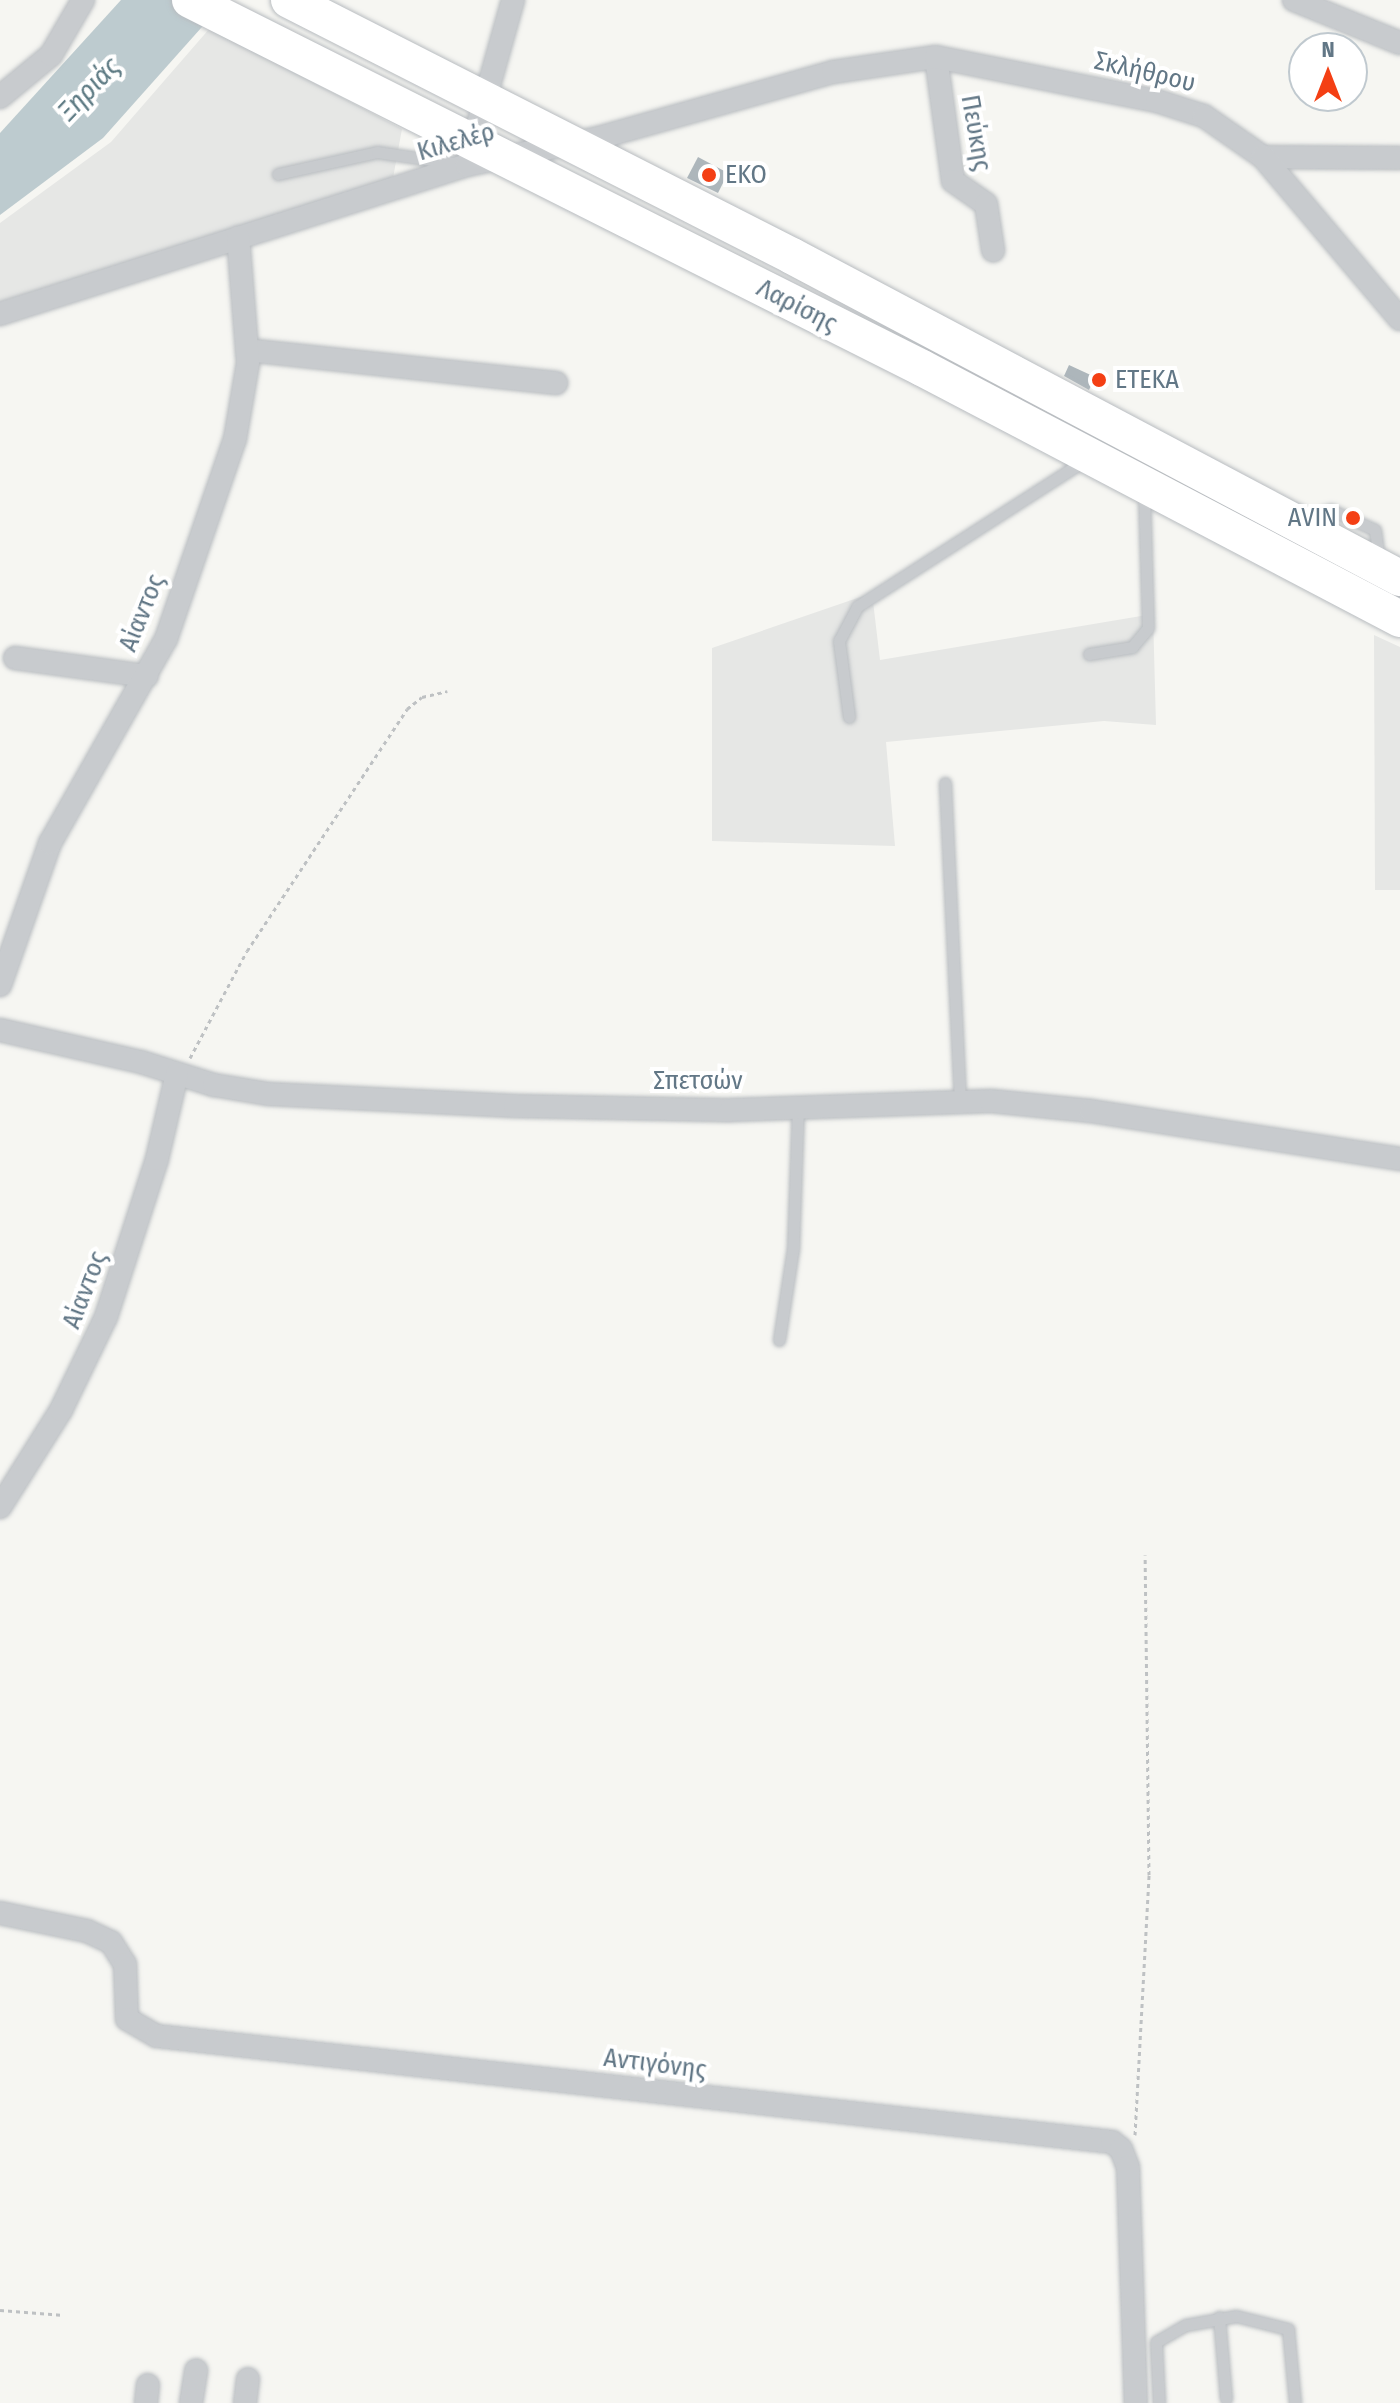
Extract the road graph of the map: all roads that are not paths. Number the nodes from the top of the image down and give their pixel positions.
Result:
1 (83, 0) edge
2 (190, 0) edge
3 (289, 0) edge
4 (513, 0) edge
5 (1294, 0) edge
6 (1400, 43) edge
7 (936, 57) junction
8 (0, 97) edge
9 (485, 101) junction
10 (568, 144) junction
11 (481, 155) junction
12 (1263, 157) junction
13 (1400, 158) edge
14 (278, 174) dead end
15 (238, 237) junction
16 (993, 250) dead end
17 (0, 314) edge
18 (1400, 319) edge
19 (247, 350) junction
20 (556, 383) dead end
21 (1091, 456) junction
22 (1144, 484) junction
23 (1390, 572) edge
24 (1400, 619) edge
25 (1089, 654) dead end
26 (15, 658) dead end
27 (147, 676) junction
28 (849, 717) dead end
29 (945, 783) dead end
30 (0, 985) edge
31 (0, 1030) edge
32 (179, 1075) junction
33 (960, 1099) junction
34 (798, 1107) junction
35 (1400, 1159) edge
36 (779, 1340) dead end
37 (0, 1507) edge
38 (0, 1913) edge
39 (1219, 2317) junction
40 (196, 2370) dead end
41 (248, 2379) dead end
42 (1226, 2399) dead end
43 (191, 2403) edge
44 (245, 2403) edge
45 (1136, 2403) edge
46 (1159, 2403) edge
47 (1295, 2403) edge

1 - 8 street
2 - 11 main road, Λαρίσης
3 - 9 main road, Λαρίσης
4 - 9 street
5 - 6 street
7 - 10 street, Κιλελέρ
7 - 12 street, Σκλήθρου
7 - 16 street, Πεύκης
9 - 10 main road, Λαρίσης
9 - 11 street
10 - 11 street, Κιλελέρ
10 - 23 main road, Λαρίσης
11 - 14 lane
11 - 15 street, Κιλελέρ
11 - 21 main road, Λαρίσης
12 - 13 street
12 - 18 street, Σκλήθρου
15 - 17 street, Κιλελέρ
15 - 19 street, Αίαντος
19 - 20 street
19 - 27 street, Αίαντος
21 - 22 main road, Λαρίσης
21 - 28 lane
22 - 24 main road, Λαρίσης
22 - 25 lane
26 - 27 street
27 - 30 street, Αίαντος
29 - 33 lane
31 - 32 street, Σπετσών
32 - 34 street, Σπετσών
32 - 37 street, Αίαντος
33 - 34 street, Σπετσών
33 - 35 street, Σπετσών
34 - 36 lane
38 - 45 street, Αντιγόνης
39 - 42 lane
39 - 46 lane
39 - 47 lane
40 - 43 street
41 - 44 street

